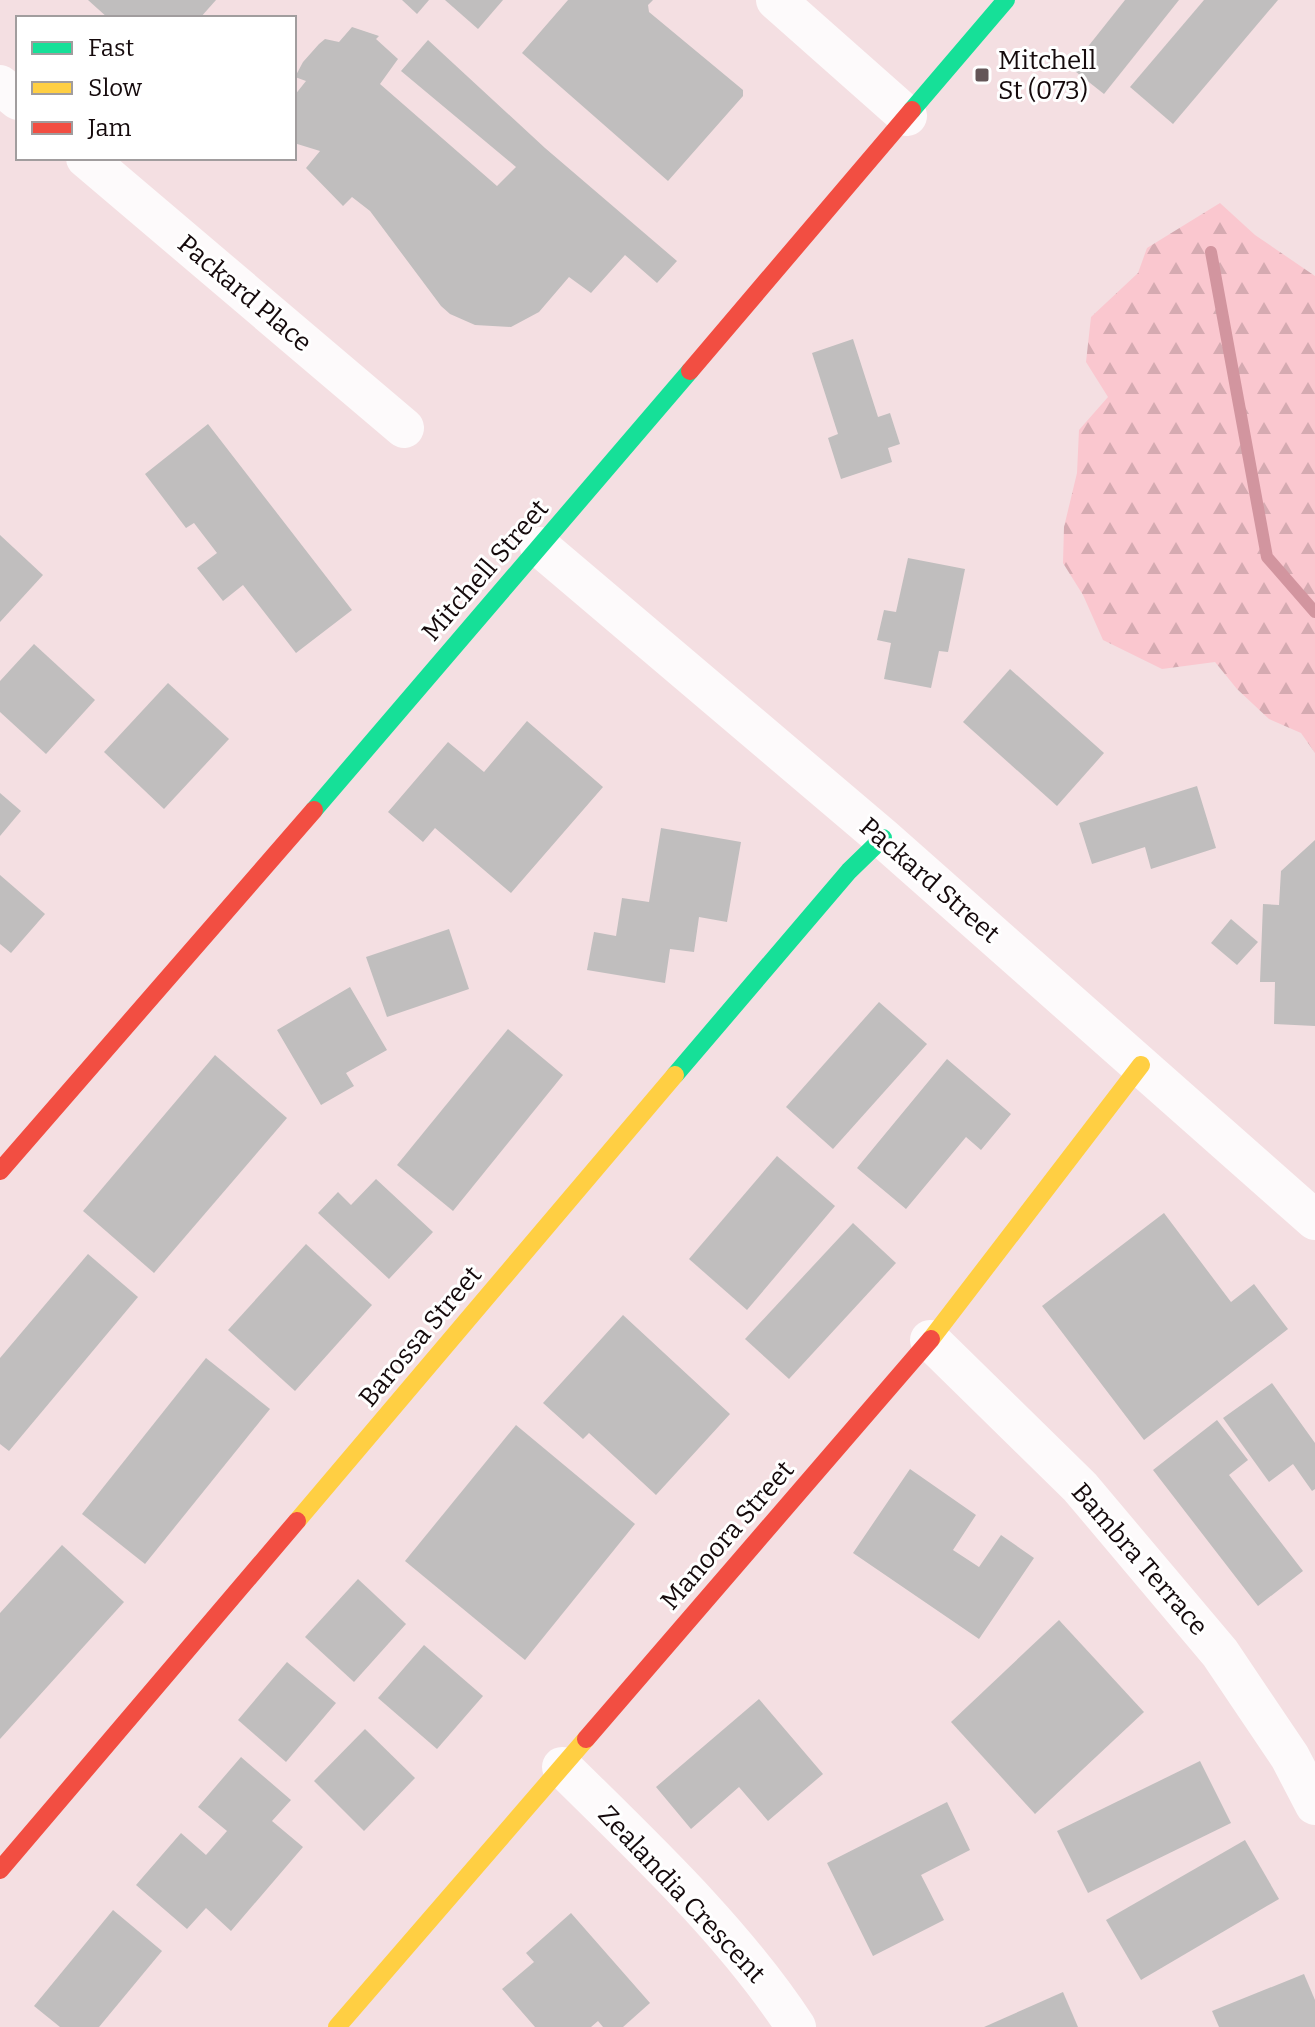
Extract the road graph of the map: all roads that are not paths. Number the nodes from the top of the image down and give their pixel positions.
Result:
1 (776, 0) edge
2 (1006, 0) edge
3 (0, 85) edge
4 (16, 98) edge
5 (907, 116) junction
6 (88, 160) edge
7 (404, 428) dead end
8 (540, 547) junction
9 (883, 838) junction
10 (1141, 1065) junction
11 (0, 1171) edge
12 (1315, 1220) edge
13 (930, 1340) junction
14 (562, 1767) junction
15 (1315, 1805) edge
16 (0, 1870) edge
17 (337, 2027) edge
18 (796, 2027) edge

1 - 5 street
2 - 5 street, Mitchell Street
3 - 4 street
5 - 8 street, Mitchell Street
6 - 7 street, Packard Place
8 - 9 street, Packard Street
8 - 11 street, Mitchell Street
9 - 10 street, Packard Street
9 - 16 street, Barossa Street
10 - 12 street, Packard Street
10 - 13 street, Manoora Street
13 - 14 street, Manoora Street
13 - 15 street, Bambra Terrace
14 - 17 street, Manoora Street
14 - 18 street, Zealandia Crescent

